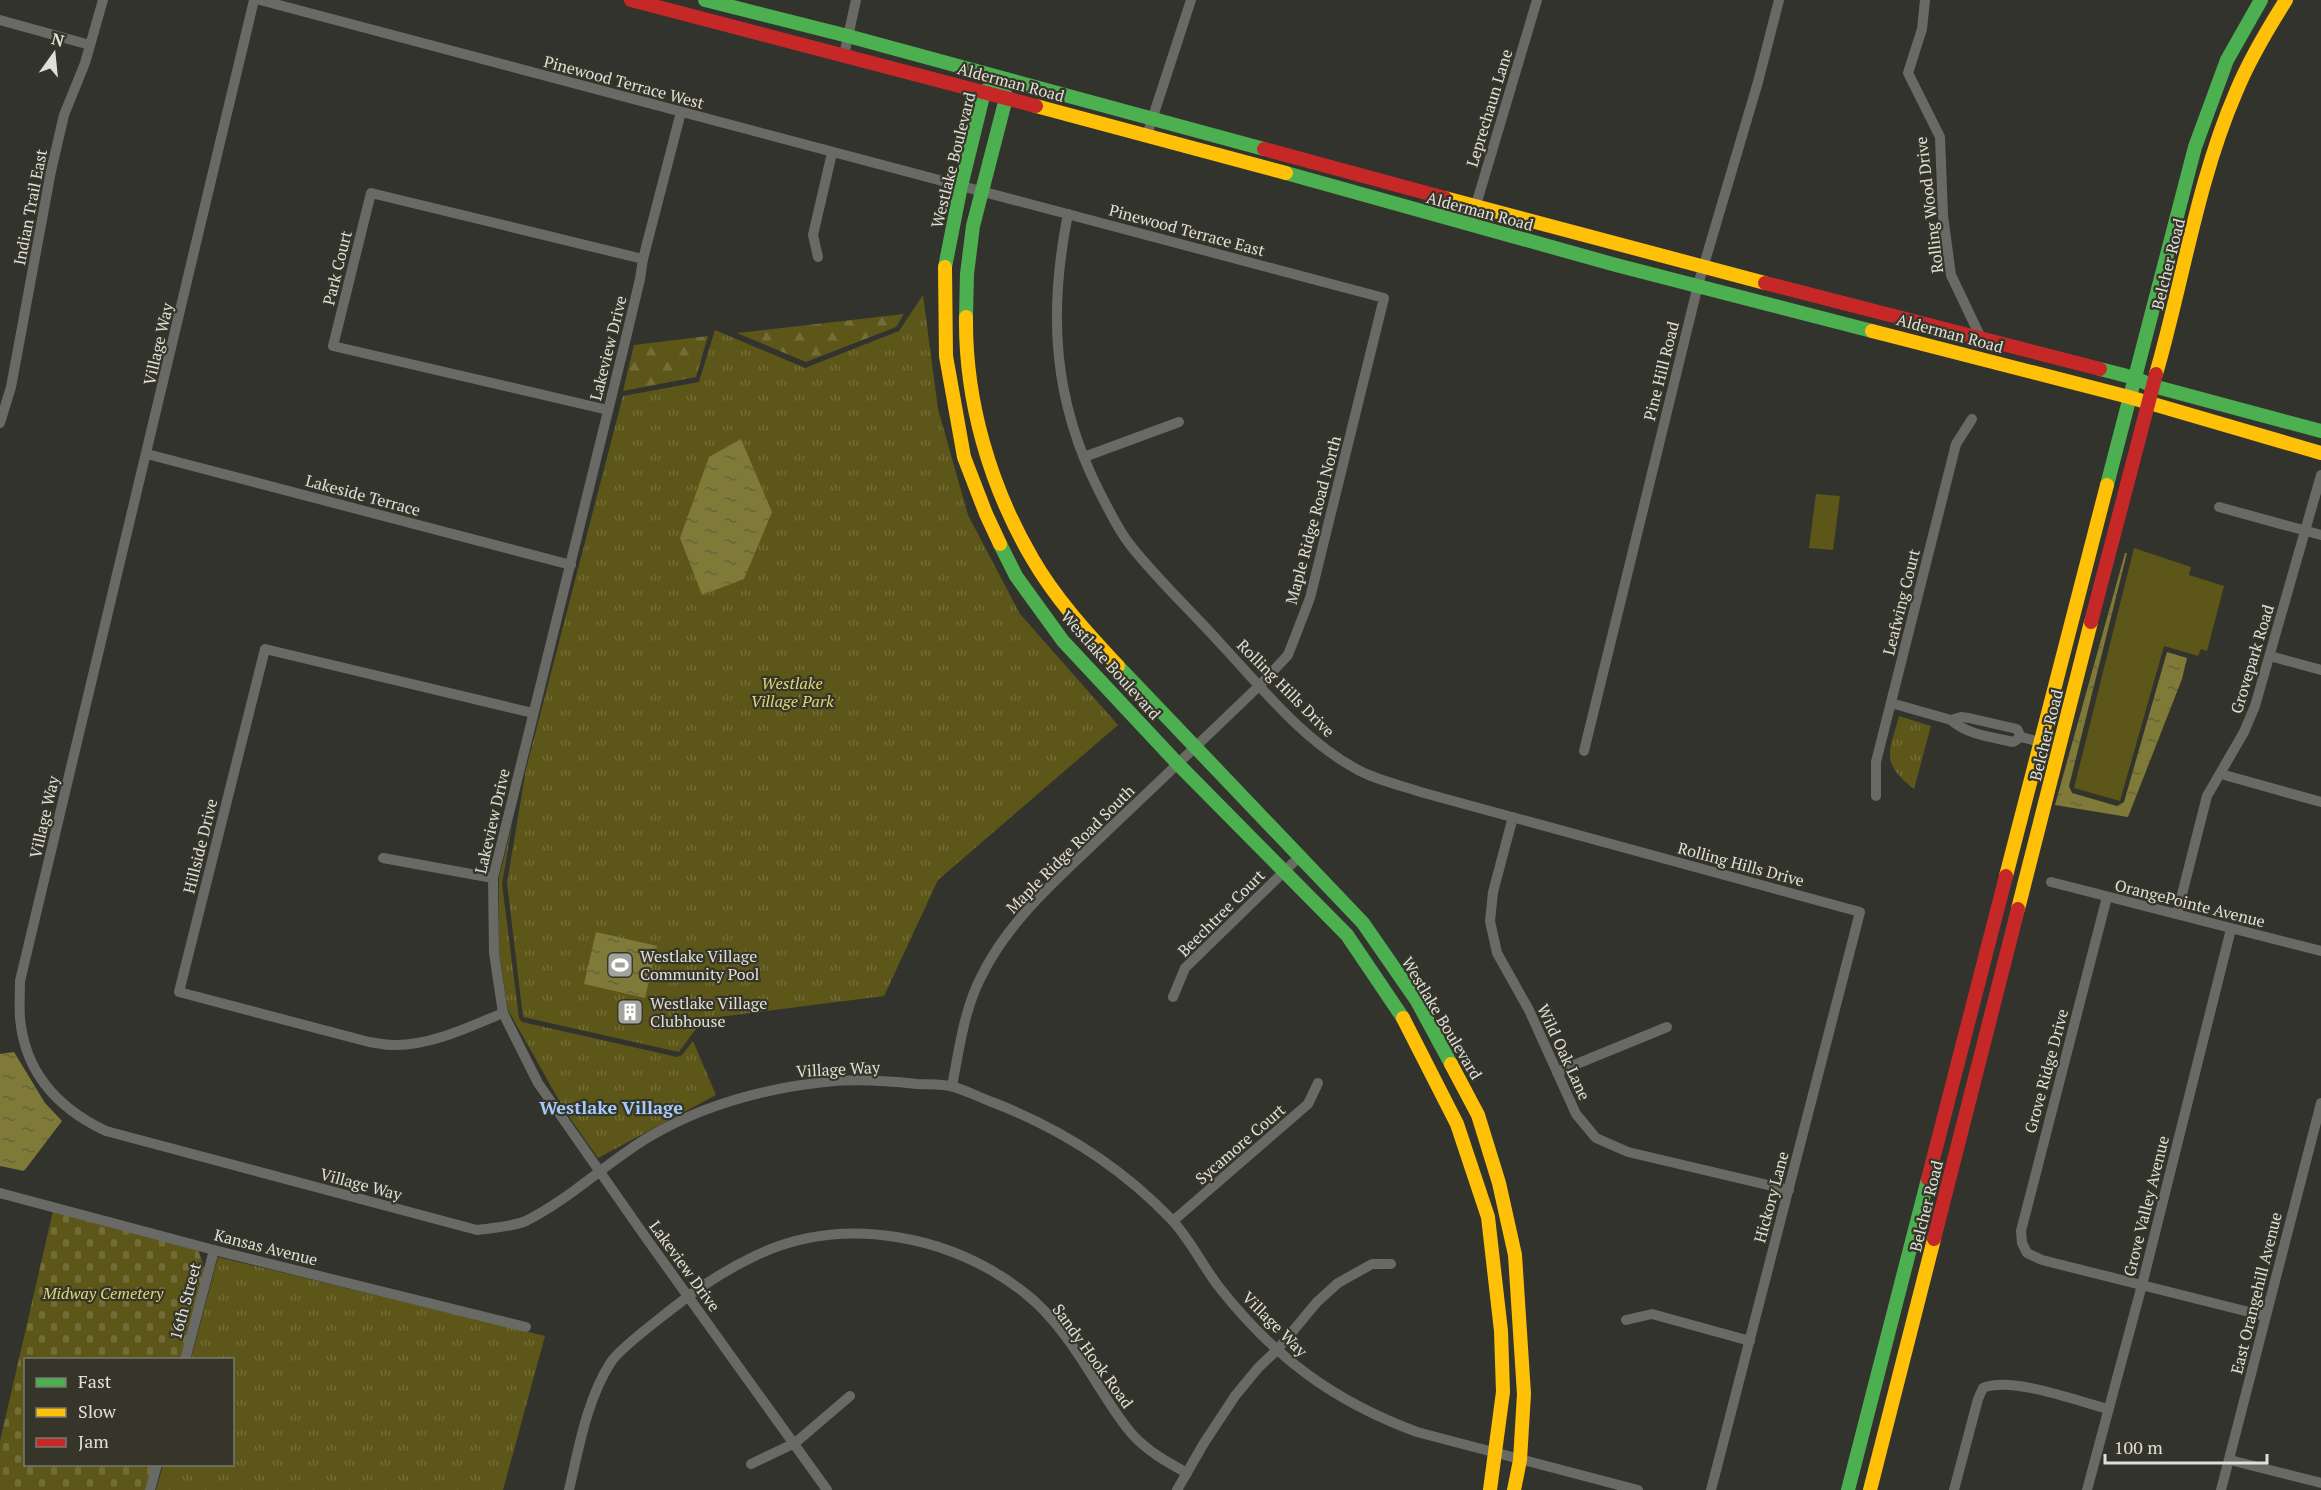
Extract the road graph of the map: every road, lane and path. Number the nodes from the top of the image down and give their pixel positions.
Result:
1 (103, 0) edge
2 (254, 0) edge
3 (260, 0) edge
4 (631, 0) edge
5 (705, 0) edge
6 (855, 0) edge
7 (1191, 0) edge
8 (1537, 0) edge
9 (1779, 0) edge
10 (1925, 0) edge
11 (2261, 0) edge
12 (2286, 0) edge
13 (0, 20) edge
14 (848, 36) junction
15 (90, 45) junction
16 (844, 55) junction
17 (1002, 80) junction
18 (984, 92) junction
19 (1006, 98) junction
20 (681, 112) junction
21 (1153, 119) junction
22 (1147, 135) junction
23 (832, 153) junction
24 (961, 186) junction
25 (982, 190) junction
26 (1475, 206) junction
27 (1068, 214) junction
28 (1470, 225) junction
29 (818, 257) dead end
30 (643, 259) junction
31 (1704, 268) junction
32 (1698, 285) junction
33 (1384, 298) joint
34 (1981, 338) junction
35 (2135, 378) junction
36 (2152, 386) junction
37 (2129, 397) junction
38 (2147, 404) junction
39 (608, 410) junction
40 (1972, 419) dead end
41 (1179, 422) dead end
42 (0, 423) edge
43 (2321, 431) edge
44 (2321, 453) edge
45 (147, 454) junction
46 (1084, 457) junction
47 (2321, 475) edge
48 (2219, 507) dead end
49 (2305, 531) junction
50 (2321, 535) edge
51 (571, 565) junction
52 (2270, 656) junction
53 (2321, 670) edge
54 (1260, 685) junction
55 (1891, 703) junction
56 (533, 713) junction
57 (1951, 720) junction
58 (1980, 720) junction
59 (1976, 733) junction
60 (2021, 737) junction
61 (2040, 741) junction
62 (2061, 746) junction
63 (1195, 748) junction
64 (1584, 752) dead end
65 (1178, 764) junction
66 (2221, 774) junction
67 (1876, 796) dead end
68 (2321, 802) edge
69 (1513, 817) junction
70 (1299, 857) junction
71 (383, 858) dead end
72 (1284, 872) junction
73 (493, 878) junction
74 (2051, 882) dead end
75 (2107, 897) junction
76 (1860, 912) joint
77 (2176, 914) junction
78 (2231, 929) junction
79 (2321, 951) edge
80 (1173, 997) dead end
81 (503, 1013) junction
82 (1667, 1027) dead end
83 (1557, 1072) junction
84 (1318, 1083) dead end
85 (952, 1086) junction
86 (2321, 1103) edge
87 (599, 1171) junction
88 (1789, 1190) junction
89 (0, 1193) edge
90 (1173, 1221) junction
91 (214, 1250) junction
92 (1391, 1264) dead end
93 (2142, 1285) junction
94 (688, 1296) junction
95 (2265, 1316) junction
96 (1626, 1320) dead end
97 (526, 1327) dead end
98 (1750, 1341) junction
99 (1277, 1350) junction
100 (185, 1358) edge
101 (850, 1396) dead end
102 (2108, 1409) junction
103 (795, 1443) junction
104 (1496, 1455) junction
105 (1520, 1460) junction
106 (2230, 1460) junction
107 (751, 1464) dead end
108 (156, 1466) edge
109 (1187, 1473) junction
110 (2321, 1483) edge
111 (150, 1490) edge
112 (569, 1490) edge
113 (827, 1490) edge
114 (1177, 1490) edge
115 (1490, 1490) edge
116 (1514, 1490) edge
117 (1638, 1490) edge
118 (1711, 1490) edge
119 (1848, 1490) edge
120 (1870, 1490) edge
121 (1954, 1490) edge
122 (2087, 1490) edge
123 (2222, 1490) edge

1 - 15 street, Indian Trail East
2 - 45 street, Village Way
3 - 20 street, Pinewood Terrace West
4 - 16 main road, Alderman Road
5 - 14 main road, Alderman Road
6 - 14 street
7 - 21 street
8 - 26 street, Leprechaun Lane
9 - 31 street, Pine Hill Road
10 - 34 street, Rolling Wood Drive
11 - 35 main road, Belcher Road
12 - 36 main road, Belcher Road
13 - 15 street
14 - 16 street
14 - 17 main road, Alderman Road
15 - 42 street, Indian Trail East
16 - 18 main road, Alderman Road
17 - 18 main road, Westlake Boulevard
17 - 19 main road, Westlake Boulevard
17 - 21 main road, Alderman Road
18 - 19 main road, Alderman Road
18 - 24 main road, Westlake Boulevard
19 - 22 main road, Alderman Road
19 - 25 main road, Westlake Boulevard
20 - 23 street, Pinewood Terrace West
20 - 30 street, Lakeview Drive
21 - 22 street
21 - 26 main road, Alderman Road
22 - 28 main road, Alderman Road
23 - 24 street, Pinewood Terrace West
23 - 29 street
24 - 25 street, Pinewood Terrace West
24 - 65 main road, Westlake Boulevard
25 - 27 street, Pinewood Terrace East
25 - 63 main road, Westlake Boulevard
26 - 28 street, Leprechaun Lane
26 - 31 main road, Alderman Road
27 - 33 street, Pinewood Terrace East
27 - 46 street, Rolling Hills Drive
28 - 32 main road, Alderman Road
30 - 39 street, Lakeview Drive
30 - 39 street, Park Court
31 - 32 street, Pine Hill Road
31 - 34 main road, Alderman Road
32 - 37 main road, Alderman Road
32 - 64 street, Pine Hill Road
33 - 54 street, Maple Ridge Road North
34 - 35 main road, Alderman Road
35 - 36 main road, Alderman Road
35 - 37 main road, Belcher Road
36 - 38 main road, Belcher Road
36 - 43 main road, Alderman Road
37 - 38 main road, Alderman Road
37 - 61 main road, Belcher Road
38 - 44 main road, Alderman Road
38 - 62 main road, Belcher Road
39 - 51 street, Lakeview Drive
40 - 55 street, Leafwing Court
41 - 46 street
45 - 51 street, Lakeside Terrace
45 - 87 street, Village Way
46 - 54 street, Rolling Hills Drive
47 - 49 street, Grovepark Road
48 - 49 street
49 - 50 street
49 - 52 street, Grovepark Road
51 - 56 street, Lakeview Drive
52 - 53 street
52 - 66 street, Grovepark Road
54 - 63 street, Maple Ridge Road North
54 - 69 street, Rolling Hills Drive
55 - 57 street
55 - 67 street, Leafwing Court
56 - 73 street, Lakeview Drive
56 - 81 street, Hillside Drive
57 - 58 street
57 - 59 street
58 - 59 street
58 - 60 street
59 - 60 street
60 - 61 street
61 - 62 main road
61 - 119 main road, Belcher Road
62 - 120 main road, Belcher Road
63 - 65 street, Maple Ridge Road South
63 - 70 main road, Westlake Boulevard
65 - 72 main road, Westlake Boulevard
65 - 85 street, Maple Ridge Road South
66 - 68 street
66 - 77 street, Grovepark Road
69 - 76 street, Rolling Hills Drive
69 - 83 street, Wild Oak Lane
70 - 72 street, Beechtree Court
70 - 105 main road, Westlake Boulevard
71 - 73 street
72 - 80 street, Beechtree Court
72 - 104 main road, Westlake Boulevard
73 - 81 street, Lakeview Drive
74 - 75 street, OrangePointe Avenue
75 - 77 street, OrangePointe Avenue
75 - 93 street, Grove Ridge Drive
76 - 88 street, Hickory Lane
77 - 78 street, OrangePointe Avenue
78 - 79 street, OrangePointe Avenue
78 - 93 street, Grove Valley Avenue
81 - 87 street, Lakeview Drive
82 - 83 street
83 - 88 street, Wild Oak Lane
84 - 90 street, Sycamore Court
85 - 87 street, Village Way
85 - 90 street, Village Way
86 - 95 street, East Orangehill Avenue
87 - 94 street, Lakeview Drive
88 - 98 street, Hickory Lane
89 - 91 street, Kansas Avenue
90 - 99 street, Village Way
91 - 97 street, Kansas Avenue
91 - 100 street, 16th Street
92 - 99 street
93 - 95 street
93 - 102 street, Grove Valley Avenue
94 - 103 street, Lakeview Drive
94 - 109 street, Sandy Hook Road
94 - 112 street, Sandy Hook Road
95 - 106 street, East Orangehill Avenue
96 - 98 street
98 - 118 street, Hickory Lane
99 - 104 street, Village Way
99 - 109 street
101 - 103 street
102 - 121 street
102 - 122 street, Grove Valley Avenue
103 - 107 street
103 - 113 street, Lakeview Drive
104 - 105 street, Village Way
104 - 115 main road, Westlake Boulevard
105 - 116 main road, Westlake Boulevard
105 - 117 street, Village Way
106 - 110 street
106 - 123 street, East Orangehill Avenue
108 - 111 street
109 - 114 street

